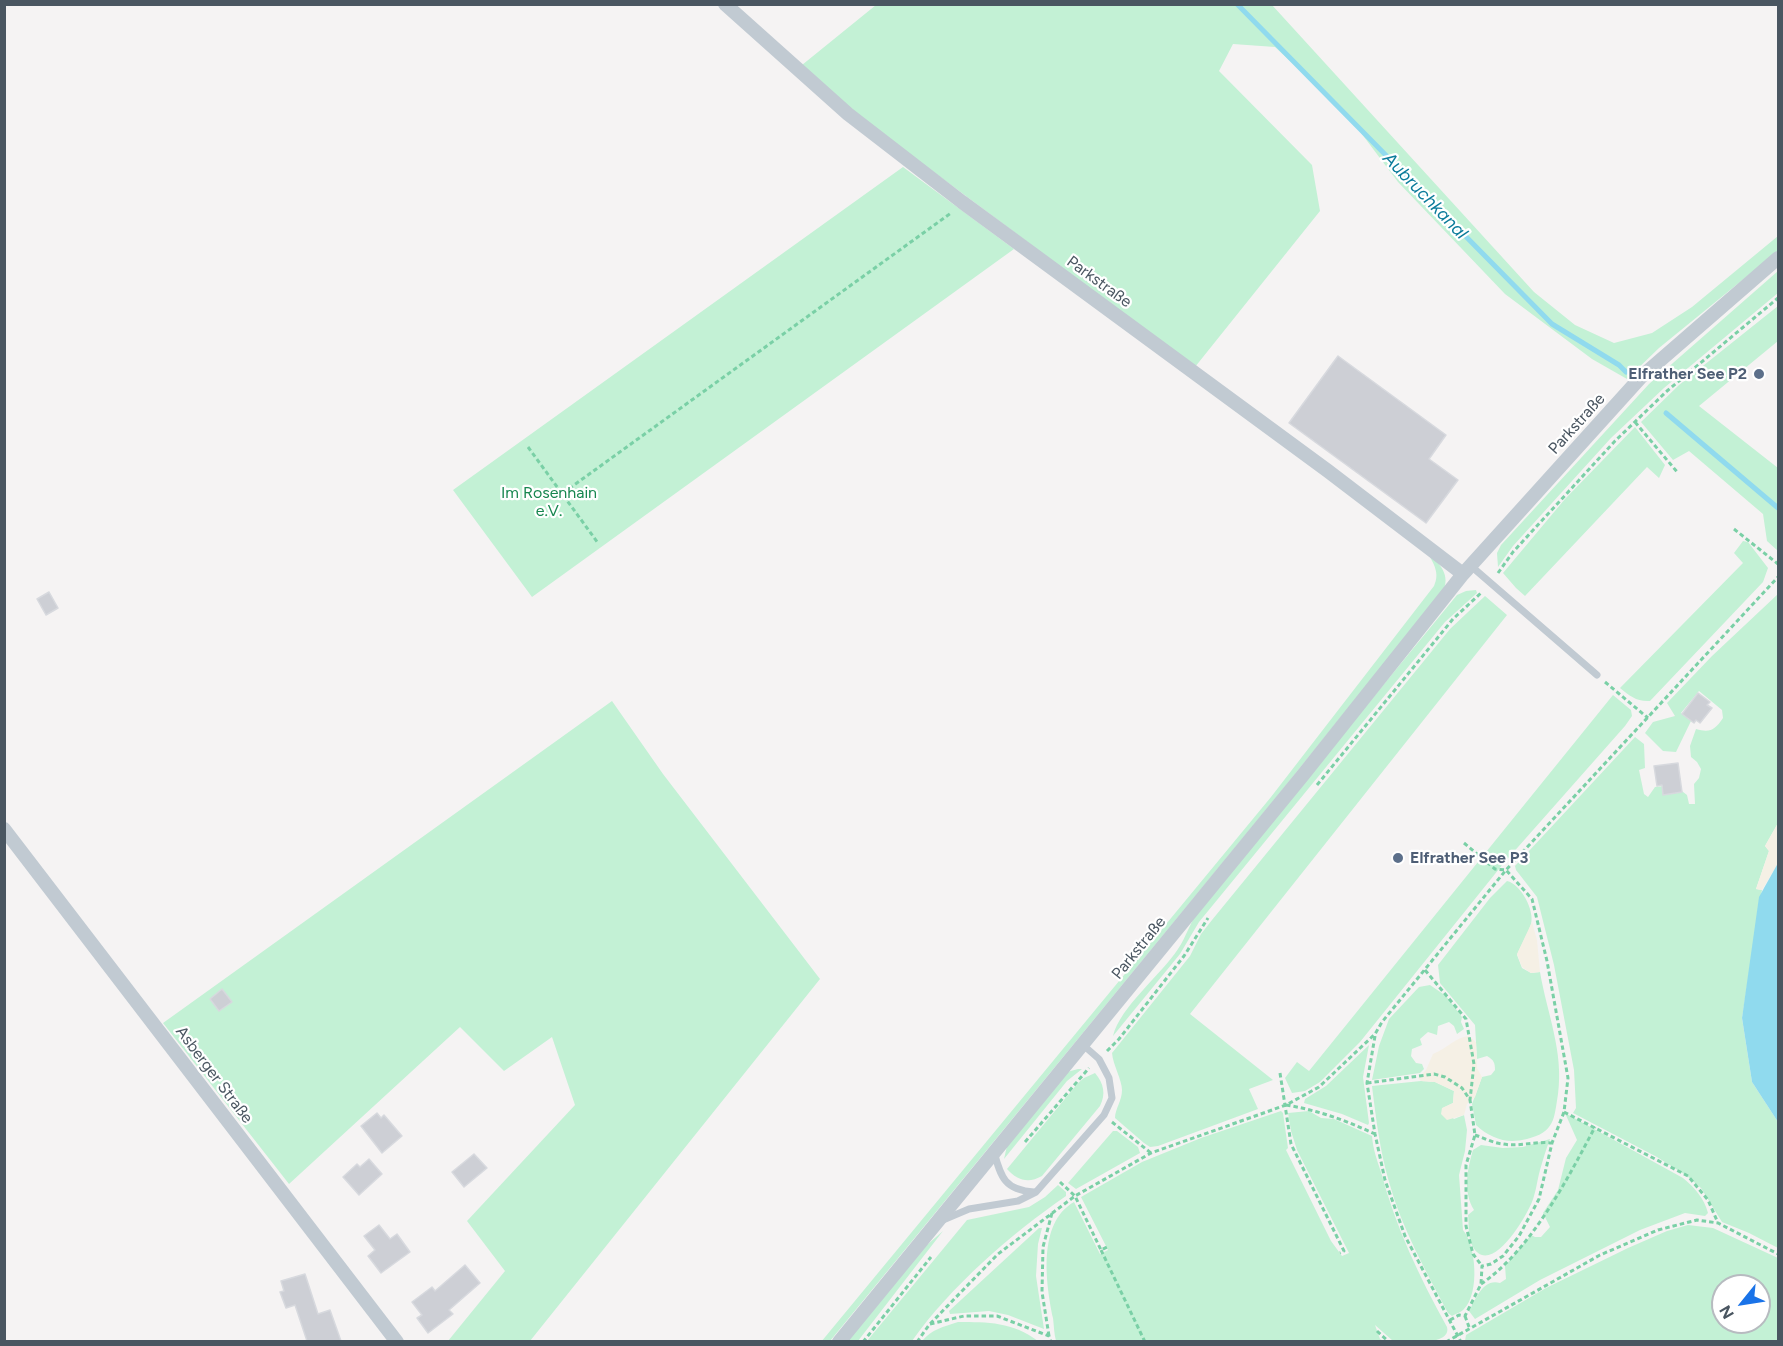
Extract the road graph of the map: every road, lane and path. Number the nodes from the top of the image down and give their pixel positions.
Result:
1 (725, 4) edge
2 (962, 202) junction
3 (1779, 258) edge
4 (1779, 298) edge
5 (1635, 422) junction
6 (528, 447) dead end
7 (1678, 473) dead end
8 (563, 493) junction
9 (1734, 529) dead end
10 (598, 543) dead end
11 (1779, 564) edge
12 (1467, 570) junction
13 (1779, 577) edge
14 (1490, 583) junction
15 (1597, 675) joint
16 (1648, 718) junction
17 (1312, 792) dead end
18 (4, 829) edge
19 (1464, 843) dead end
20 (1506, 870) junction
21 (1215, 910) dead end
22 (1425, 970) junction
23 (1375, 1034) junction
24 (1082, 1044) junction
25 (1099, 1059) junction
26 (1280, 1073) dead end
27 (1367, 1083) junction
28 (1470, 1100) junction
29 (1286, 1105) junction
30 (1564, 1112) junction
31 (1104, 1116) junction
32 (1595, 1127) junction
33 (1375, 1134) junction
34 (1475, 1135) junction
35 (1551, 1143) junction
36 (1021, 1147) dead end
37 (994, 1152) junction
38 (1151, 1153) junction
39 (1052, 1175) junction
40 (1036, 1192) junction
41 (1075, 1196) junction
42 (1052, 1213) junction
43 (1718, 1223) junction
44 (935, 1224) junction
45 (1107, 1247) dead end
46 (938, 1248) dead end
47 (1101, 1250) junction
48 (1340, 1253) dead end
49 (1779, 1254) edge
50 (1482, 1266) junction
51 (1481, 1284) junction
52 (1465, 1316) junction
53 (1449, 1320) junction
54 (928, 1325) junction
55 (1469, 1327) junction
56 (1377, 1331) dead end
57 (1457, 1335) junction
58 (1049, 1336) junction
59 (397, 1341) edge
60 (839, 1341) edge
61 (864, 1341) edge
62 (917, 1341) edge
63 (1050, 1341) edge
64 (1145, 1341) edge
65 (1389, 1341) edge
66 (1446, 1341) edge
67 (1461, 1341) edge

1 - 2 street, Parkstraße
2 - 8 path
2 - 12 street, Parkstraße
3 - 12 street, Parkstraße
4 - 5 path
5 - 7 path
5 - 14 path
6 - 8 path
8 - 10 path
9 - 11 path
12 - 14 lane
12 - 24 street, Parkstraße
13 - 16 path
14 - 15 lane
14 - 17 path
15 - 16 path
16 - 20 path
18 - 59 street, Asberger Straße
19 - 20 path
20 - 22 path
20 - 30 path
21 - 25 path
22 - 23 path
22 - 28 path
23 - 27 path
23 - 29 path
24 - 25 lane
24 - 37 street, Parkstraße
25 - 31 lane
25 - 36 path
26 - 29 path
27 - 28 path
27 - 33 path
28 - 34 path
29 - 33 path
29 - 38 path
29 - 48 path
30 - 32 path
30 - 35 path
31 - 38 path
31 - 39 lane
32 - 43 path
32 - 51 path
33 - 53 path
34 - 35 path
34 - 50 path
35 - 50 path
37 - 40 lane
37 - 44 street, Parkstraße
38 - 41 path
39 - 40 lane
39 - 41 path
40 - 44 lane
41 - 42 path
41 - 47 path
42 - 54 path
42 - 58 path
43 - 49 path
43 - 55 path
44 - 60 street, Parkstraße
45 - 47 path
46 - 61 path
47 - 64 path
50 - 51 path
51 - 52 path
52 - 53 path
52 - 55 path
53 - 57 path
54 - 58 path
54 - 62 path
55 - 57 path
56 - 65 path
57 - 66 path
57 - 67 path
58 - 63 path

